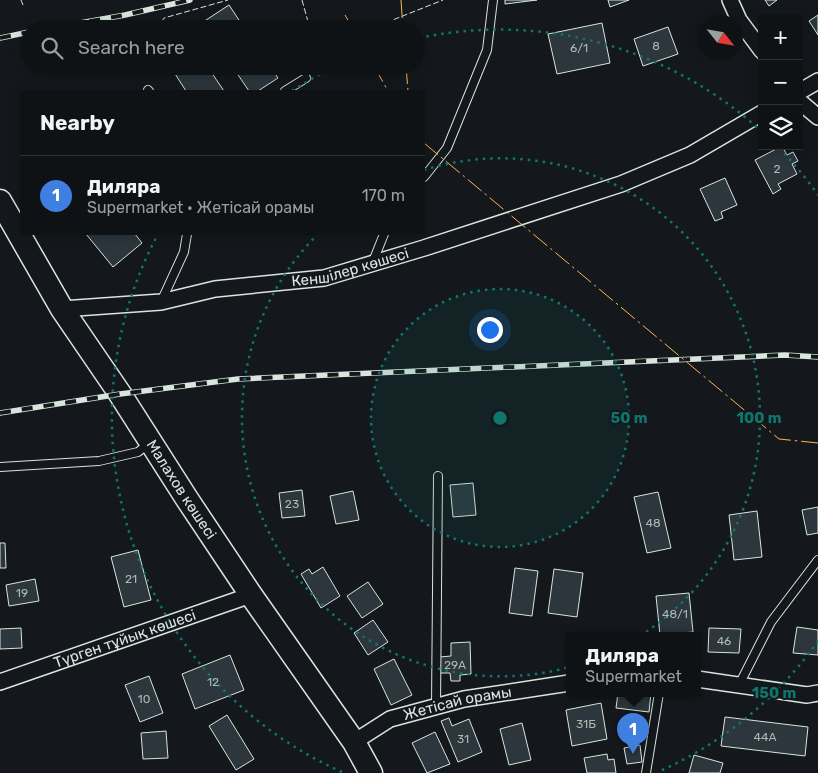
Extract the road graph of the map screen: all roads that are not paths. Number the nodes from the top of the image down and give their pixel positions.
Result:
1 (492, 0) edge
2 (730, 0) edge
3 (758, 46) edge
4 (306, 78) dead end
5 (818, 81) edge
6 (287, 90) edge
7 (803, 90) edge
8 (803, 104) edge
9 (758, 115) edge
10 (818, 117) edge
11 (425, 176) edge
12 (0, 201) edge
13 (187, 235) edge
14 (384, 235) edge
15 (372, 264) junction
16 (161, 302) junction
17 (62, 309) junction
18 (152, 442) junction
19 (0, 467) edge
20 (438, 476) dead end
21 (818, 560) edge
22 (252, 595) junction
23 (701, 680) edge
24 (0, 682) edge
25 (566, 683) edge
26 (739, 685) junction
27 (818, 693) edge
28 (658, 697) edge
29 (436, 707) junction
30 (354, 742) junction
31 (371, 773) edge
32 (646, 773) edge

1 - 11 lane
2 - 3 street
4 - 6 lane
5 - 7 street
8 - 10 street
9 - 15 street, Кеншілер көшесі
12 - 17 main road, Малахов көшесі
13 - 16 lane
14 - 15 lane
15 - 16 street, Кеншілер көшесі
16 - 17 street, Кеншілер көшесі
17 - 18 main road, Малахов көшесі
18 - 19 lane
18 - 22 main road, Малахов көшесі
20 - 29 lane
21 - 26 lane
22 - 24 street, Түрген тұйық көшесі
22 - 30 main road, Малахов көшесі
23 - 26 street
25 - 29 street, Жетісай орамы
26 - 27 street
28 - 32 lane
29 - 30 street, Жетісай орамы
30 - 31 main road, Малахов көшесі

